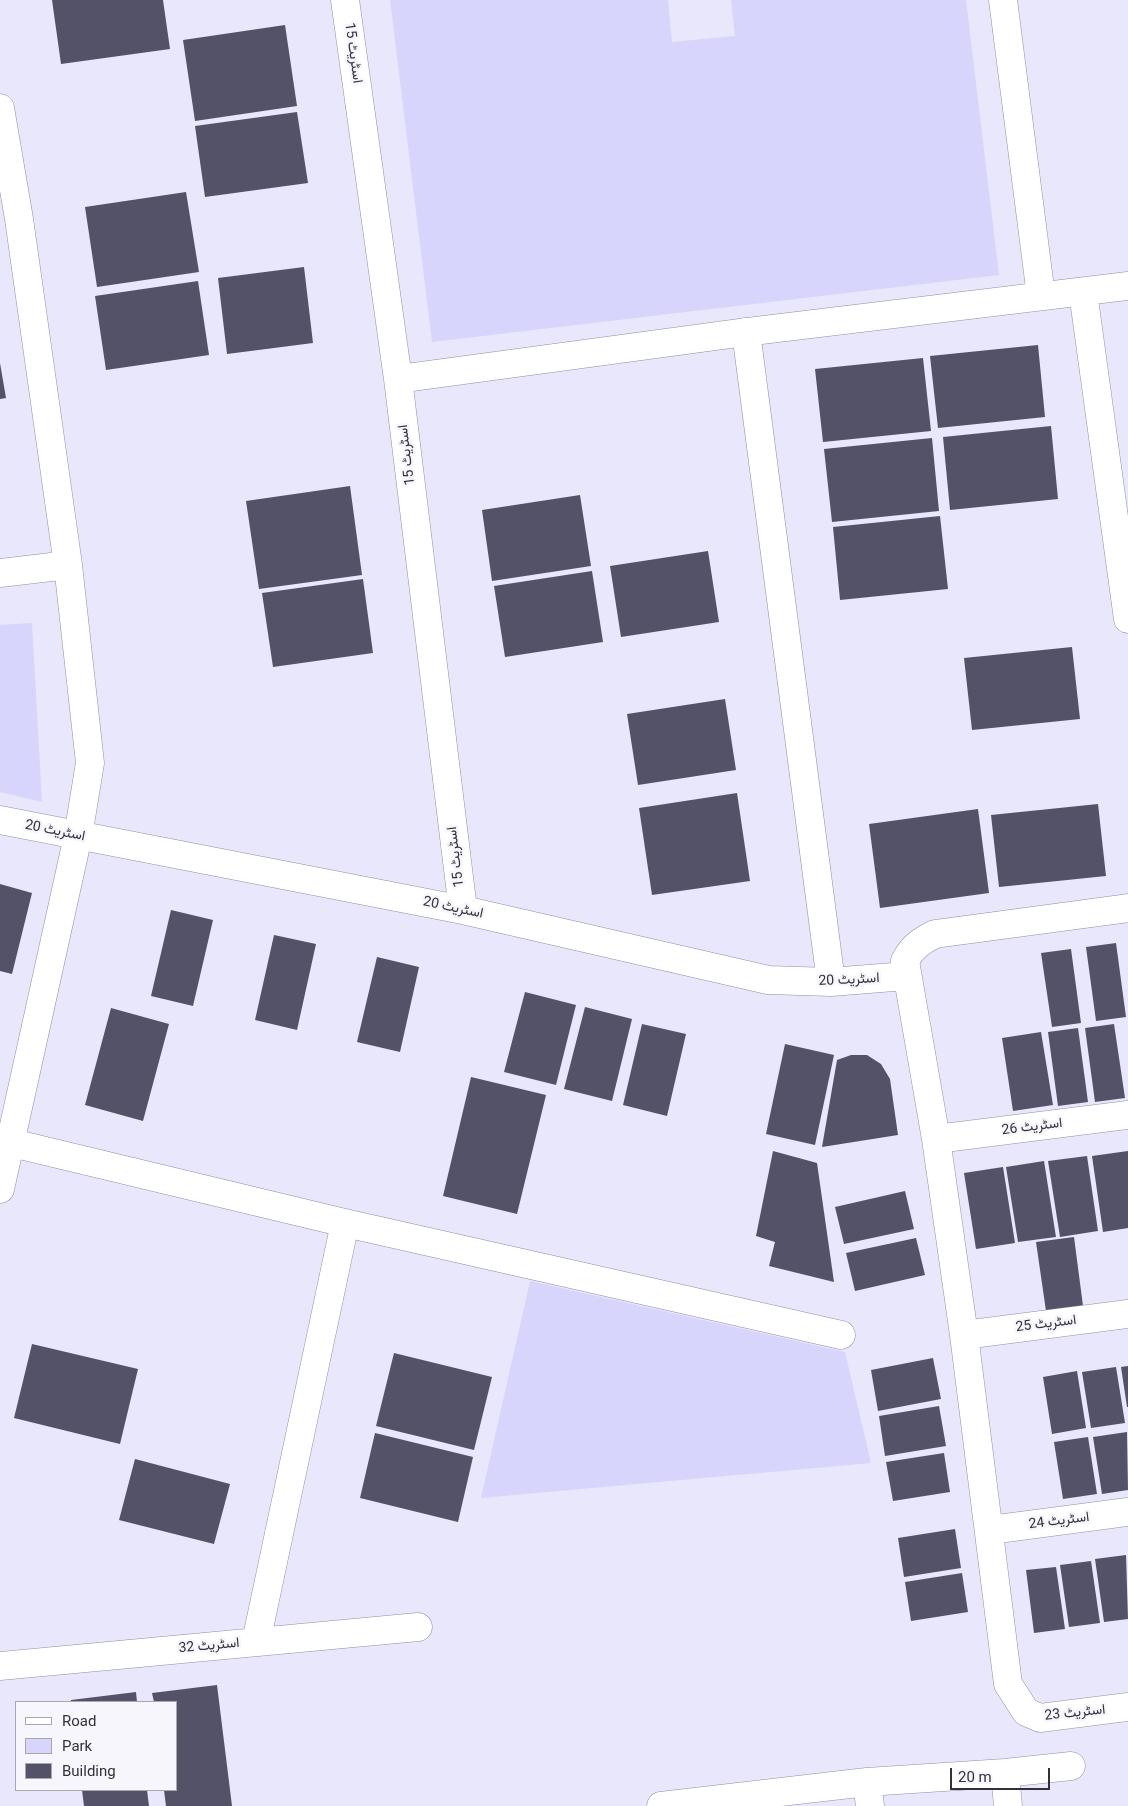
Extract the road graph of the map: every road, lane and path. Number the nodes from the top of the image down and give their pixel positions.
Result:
1 (345, 0) edge
2 (1003, 0) edge
3 (0, 108) edge
4 (10, 221) edge
5 (1128, 286) edge
6 (1083, 292) junction
7 (1041, 296) junction
8 (746, 332) junction
9 (398, 379) junction
10 (68, 565) junction
11 (0, 574) edge
12 (1128, 618) edge
13 (0, 820) edge
14 (78, 836) junction
15 (1128, 908) edge
16 (463, 910) junction
17 (906, 976) junction
18 (831, 982) junction
19 (1128, 1115) edge
20 (936, 1139) junction
21 (5, 1141) edge
22 (0, 1189) edge
23 (345, 1223) junction
24 (1128, 1314) edge
25 (842, 1334) dead end
26 (964, 1335) junction
27 (1128, 1512) edge
28 (990, 1530) junction
29 (418, 1627) dead end
30 (256, 1642) junction
31 (0, 1666) edge
32 (1128, 1707) edge
33 (1071, 1766) dead end
34 (1005, 1773) junction
35 (869, 1794) edge
36 (661, 1806) edge
37 (1008, 1806) edge

1 - 9 street, اسٹریٹ 15
2 - 7 street
3 - 4 street
4 - 10 street
5 - 6 street
6 - 7 street
6 - 12 street
7 - 8 street
8 - 9 street
8 - 18 street
9 - 16 street, اسٹریٹ 15
10 - 11 street
10 - 14 street
13 - 14 street, اسٹریٹ 20
14 - 16 street, اسٹریٹ 20
14 - 21 street
15 - 17 street
16 - 18 street, اسٹریٹ 20
17 - 18 street, اسٹریٹ 20
17 - 20 street
19 - 20 street, اسٹریٹ 26
20 - 26 street
21 - 22 street
21 - 23 street
23 - 25 street
23 - 30 street
24 - 26 street, اسٹریٹ 25
26 - 28 street
27 - 28 street, اسٹریٹ 24
28 - 32 street, اسٹریٹ 23
29 - 30 street, اسٹریٹ 32
30 - 31 street, اسٹریٹ 32
33 - 34 street
34 - 35 street
34 - 37 street
35 - 36 street

